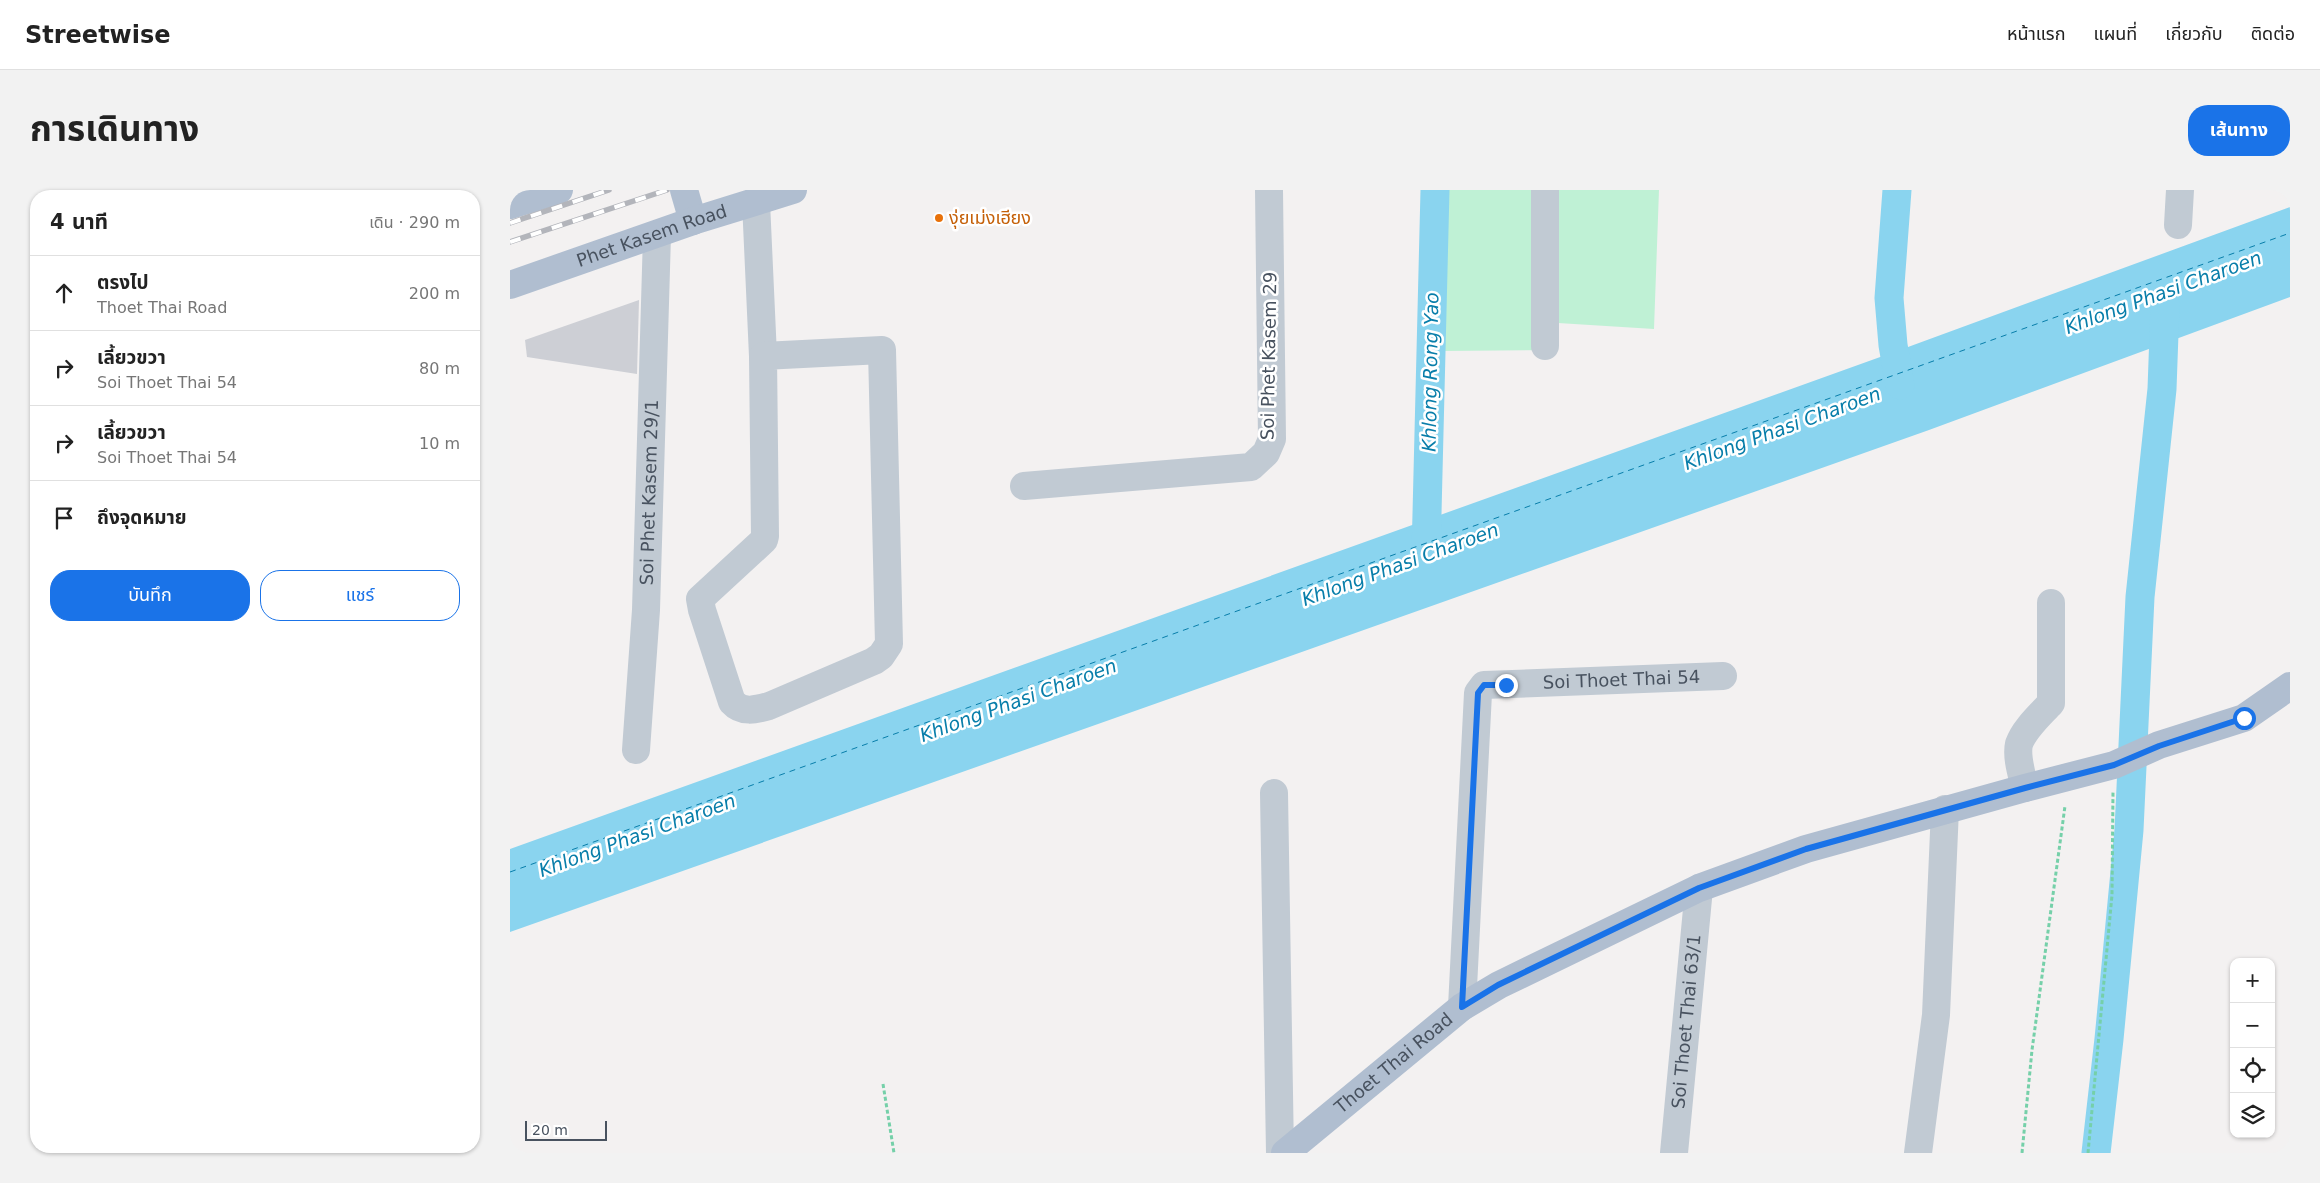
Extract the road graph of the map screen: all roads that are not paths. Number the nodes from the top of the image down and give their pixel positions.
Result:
1 (559, 190) edge
2 (684, 190) edge
3 (794, 190) edge
4 (1270, 190) edge
5 (1545, 190) edge
6 (2180, 190) edge
7 (756, 202) junction
8 (510, 205) edge
9 (694, 221) junction
10 (2178, 226) dead end
11 (657, 235) junction
12 (510, 285) edge
13 (1544, 346) dead end
14 (763, 356) junction
15 (1024, 486) dead end
16 (2051, 603) dead end
17 (1723, 676) dead end
18 (2290, 686) edge
19 (636, 750) dead end
20 (2025, 788) junction
21 (1274, 793) dead end
22 (1945, 810) junction
23 (1699, 888) junction
24 (1462, 1007) junction
25 (1280, 1153) edge
26 (1285, 1153) edge
27 (1674, 1153) edge
28 (1918, 1153) edge

1 - 8 main road
2 - 9 main road
3 - 7 main road, Phet Kasem Road
4 - 15 street, Soi Phet Kasem 29
5 - 13 street
6 - 10 street
7 - 9 main road, Phet Kasem Road
7 - 14 street
9 - 11 main road, Phet Kasem Road
11 - 12 main road, Phet Kasem Road
11 - 19 street, Soi Phet Kasem 29/1
14 - 14 street
16 - 20 street
17 - 24 street, Soi Thoet Thai 54
18 - 20 main road, Thoet Thai Road
20 - 22 main road, Thoet Thai Road
21 - 25 street
22 - 23 main road, Thoet Thai Road
22 - 28 street
23 - 24 main road, Thoet Thai Road
23 - 27 street, Soi Thoet Thai 63/1
24 - 26 main road, Thoet Thai Road

